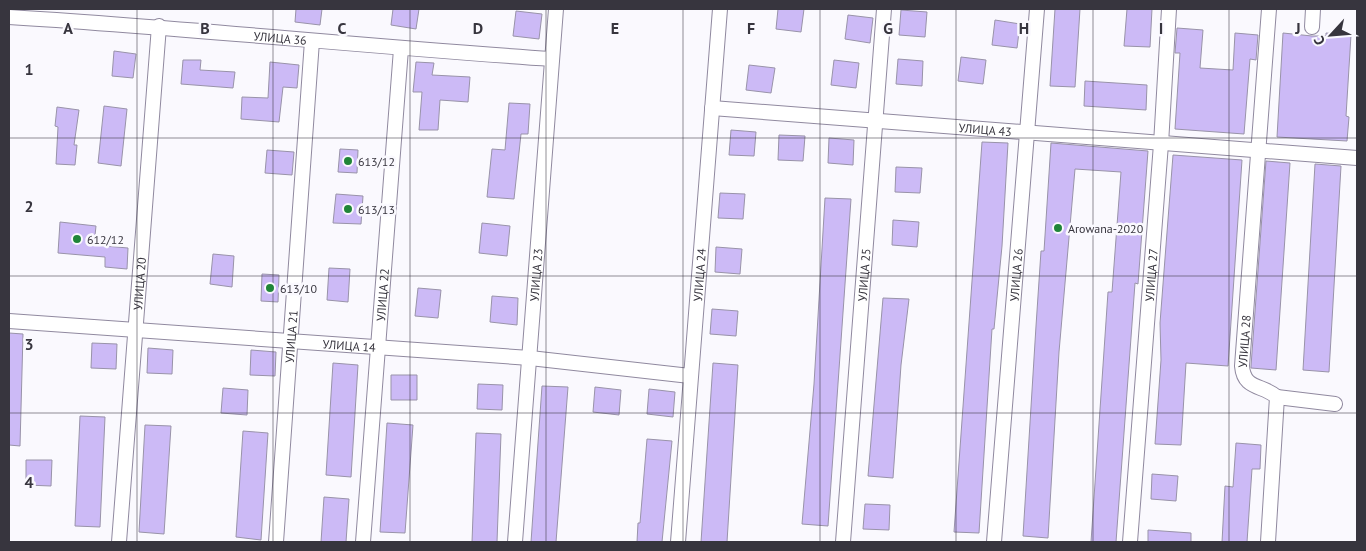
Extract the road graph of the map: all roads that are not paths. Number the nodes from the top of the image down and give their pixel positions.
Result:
1 (556, 9) edge
2 (720, 9) edge
3 (884, 9) edge
4 (1038, 9) edge
5 (1169, 9) edge
6 (1269, 9) edge
7 (1313, 9) edge
8 (9, 17) edge
9 (159, 26) junction
10 (1312, 27) dead end
11 (312, 41) junction
12 (400, 49) junction
13 (552, 59) junction
14 (712, 108) junction
15 (875, 122) junction
16 (1027, 132) junction
17 (1161, 144) junction
18 (1259, 150) junction
19 (1357, 158) edge
20 (9, 321) edge
21 (136, 329) junction
22 (291, 340) junction
23 (378, 346) junction
24 (530, 358) junction
25 (690, 376) junction
26 (1277, 397) junction
27 (1334, 404) dead end
28 (119, 542) edge
29 (276, 542) edge
30 (363, 542) edge
31 (515, 542) edge
32 (678, 542) edge
33 (843, 542) edge
34 (994, 542) edge
35 (1130, 542) edge
36 (1268, 542) edge

1 - 13 street, УЛИЦА 23
2 - 14 street, УЛИЦА 24
3 - 15 street, УЛИЦА 25
4 - 16 street, УЛИЦА 26
5 - 17 street, УЛИЦА 27
6 - 18 street, УЛИЦА 28
7 - 10 street
8 - 9 street, УЛИЦА 36
9 - 11 street, УЛИЦА 36
9 - 21 street, УЛИЦА 20
11 - 12 street, УЛИЦА 36
11 - 22 street, УЛИЦА 21
12 - 13 street, УЛИЦА 36
12 - 23 street, УЛИЦА 22
13 - 24 street, УЛИЦА 23
14 - 15 street, УЛИЦА 43
14 - 25 street, УЛИЦА 24
15 - 16 street, УЛИЦА 43
15 - 33 street, УЛИЦА 25
16 - 17 street, УЛИЦА 43
16 - 34 street, УЛИЦА 26
17 - 18 street, УЛИЦА 43
17 - 35 street, УЛИЦА 27
18 - 19 street, УЛИЦА 43
18 - 26 street, УЛИЦА 28
20 - 21 street, УЛИЦА 14
21 - 22 street, УЛИЦА 14
21 - 28 street, УЛИЦА 20
22 - 23 street, УЛИЦА 14
22 - 29 street, УЛИЦА 21
23 - 24 street, УЛИЦА 14
23 - 30 street, УЛИЦА 22
24 - 25 street, УЛИЦА 14
24 - 31 street, УЛИЦА 23
25 - 32 street, УЛИЦА 24
26 - 27 street, УЛИЦА 28
26 - 36 street

